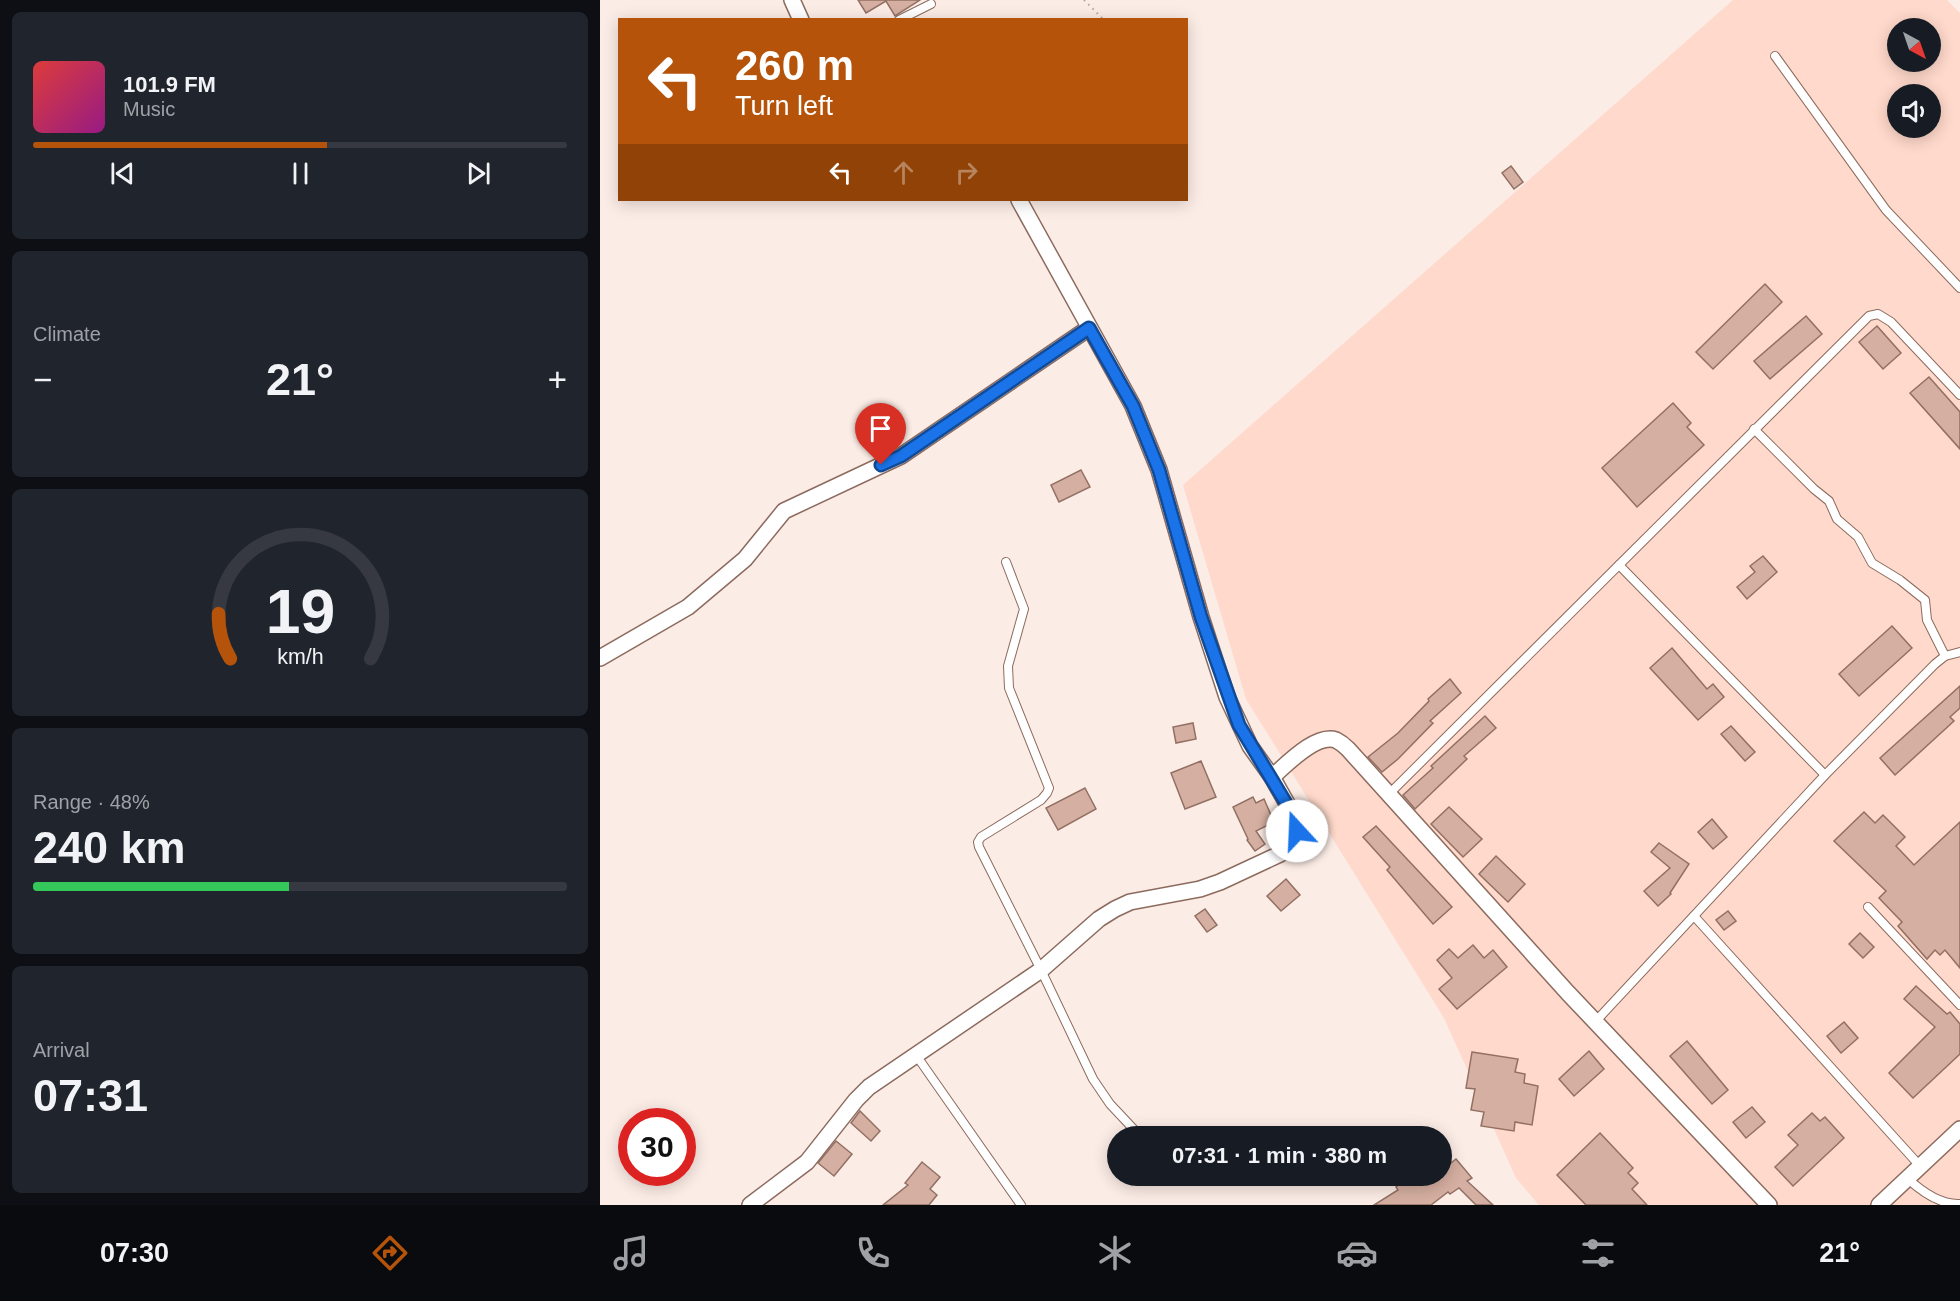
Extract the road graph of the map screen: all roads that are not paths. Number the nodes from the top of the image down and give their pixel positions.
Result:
1 (792, 0) edge
2 (931, 4) dead end
3 (800, 18) edge
4 (903, 18) edge
5 (1775, 56) dead end
6 (1020, 201) edge
7 (1960, 288) edge
8 (1089, 328) junction
9 (1960, 395) edge
10 (1754, 429) junction
11 (1006, 562) dead end
12 (1619, 565) junction
13 (1960, 652) edge
14 (1945, 656) junction
15 (600, 658) edge
16 (1825, 775) junction
17 (1272, 777) junction
18 (1388, 795) junction
19 (1868, 907) dead end
20 (1694, 916) junction
21 (1041, 970) junction
22 (1960, 1005) edge
23 (1596, 1021) junction
24 (916, 1055) junction
25 (1131, 1126) edge
26 (1960, 1129) edge
27 (1920, 1166) junction
28 (1907, 1178) junction
29 (1960, 1204) edge
30 (750, 1205) edge
31 (1021, 1205) edge
32 (1769, 1205) edge
33 (1879, 1205) edge

1 - 3 street
2 - 4 lane
5 - 7 lane
6 - 8 street
8 - 15 street
8 - 17 street
9 - 10 lane
10 - 12 lane
10 - 14 lane
11 - 21 lane
12 - 16 lane
12 - 18 lane
13 - 14 lane
14 - 16 lane
16 - 20 lane
17 - 18 street
17 - 21 street
18 - 23 street
19 - 22 lane
20 - 23 lane
20 - 27 lane
21 - 24 street
21 - 25 lane
23 - 32 street
24 - 30 street
24 - 31 lane
26 - 27 street
27 - 28 street
28 - 29 lane
28 - 33 street

